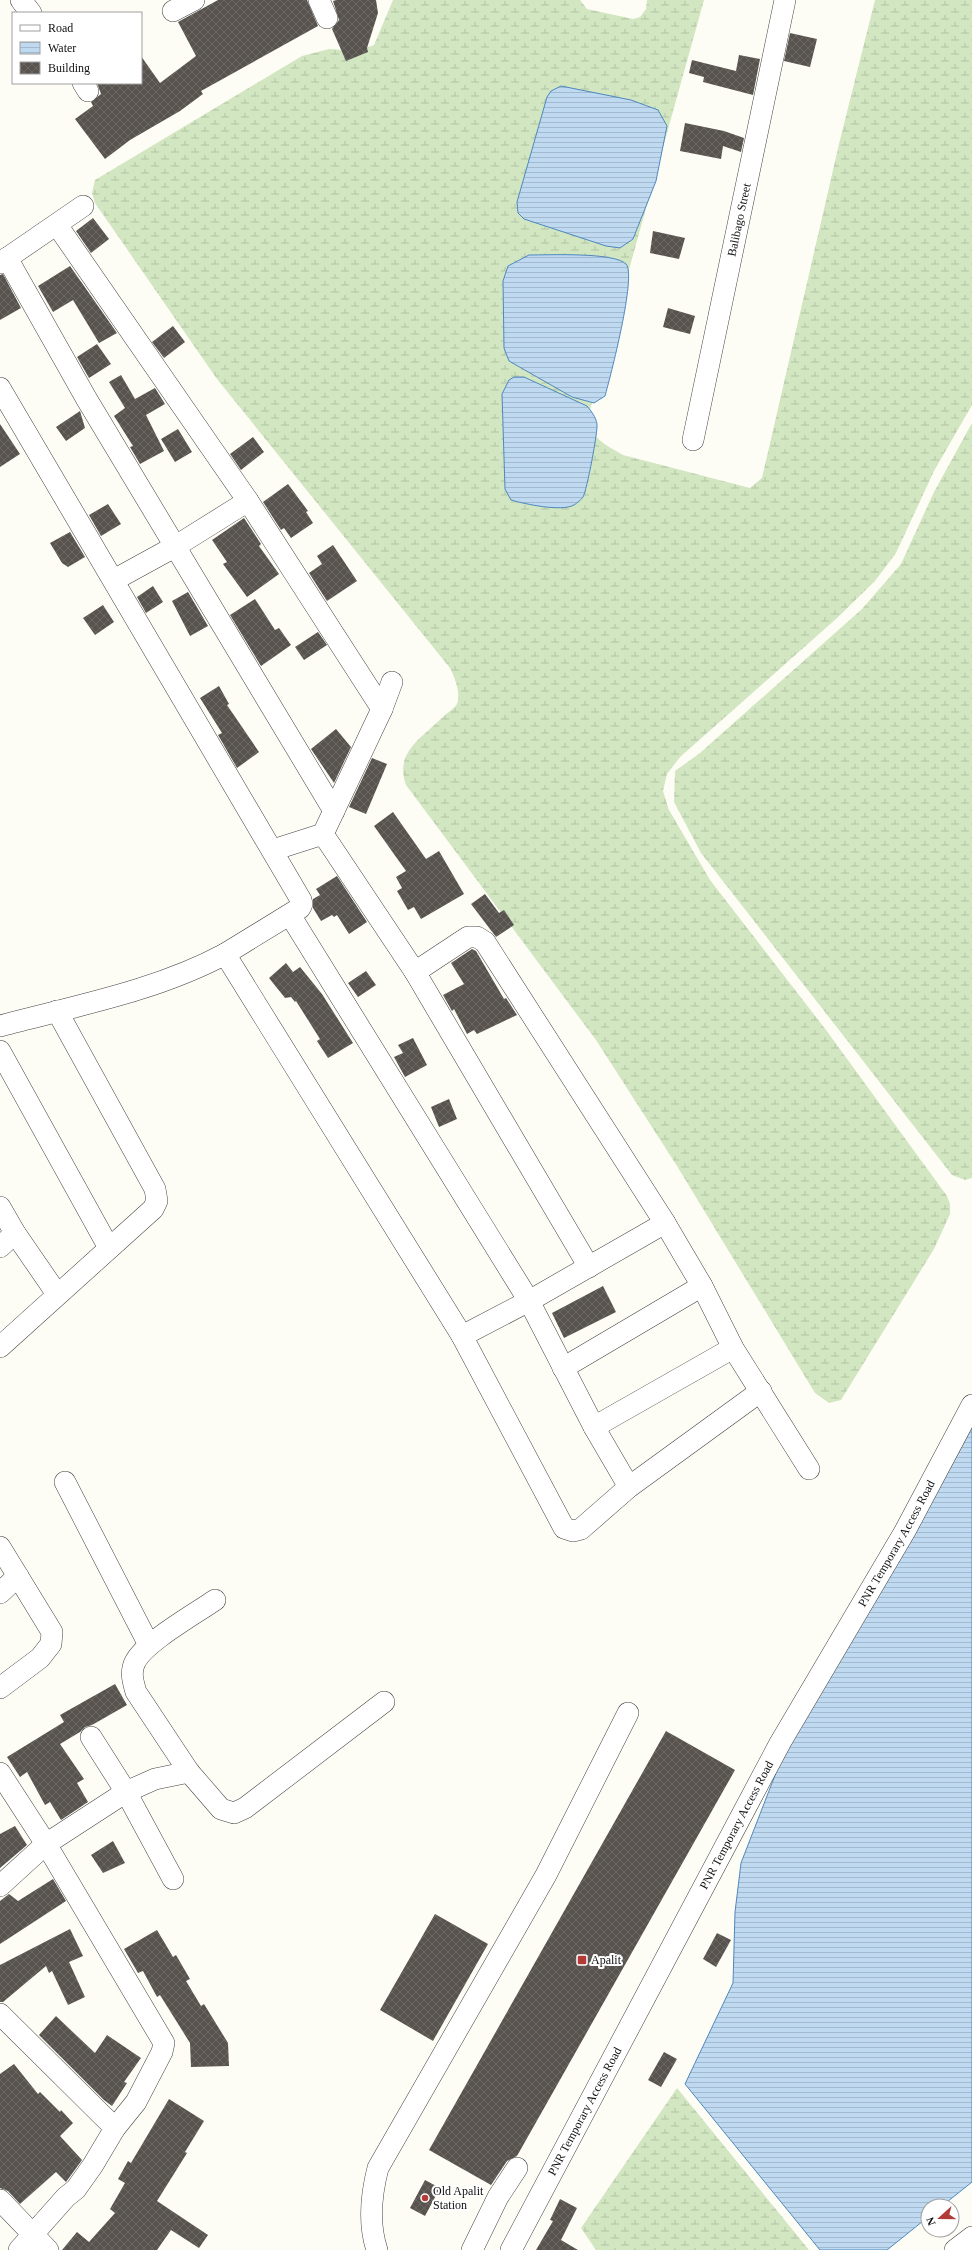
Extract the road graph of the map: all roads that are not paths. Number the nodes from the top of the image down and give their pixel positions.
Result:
1 (21, 0) edge
2 (194, 0) edge
3 (785, 0) edge
4 (173, 11) dead end
5 (29, 12) edge
6 (83, 206) dead end
7 (57, 225) junction
8 (4, 260) edge
9 (0, 388) edge
10 (694, 440) dead end
11 (248, 501) junction
12 (176, 546) junction
13 (114, 580) junction
14 (392, 682) dead end
15 (382, 709) junction
16 (334, 812) junction
17 (322, 834) junction
18 (273, 850) junction
19 (290, 915) junction
20 (225, 954) junction
21 (415, 972) junction
22 (58, 1011) junction
23 (0, 1026) edge
24 (0, 1050) edge
25 (0, 1207) edge
26 (664, 1223) junction
27 (15, 1233) junction
28 (0, 1247) edge
29 (109, 1248) junction
30 (589, 1267) junction
31 (702, 1286) junction
32 (57, 1294) junction
33 (529, 1302) junction
34 (462, 1336) junction
35 (0, 1347) edge
36 (733, 1348) junction
37 (563, 1368) junction
38 (761, 1391) junction
39 (972, 1405) edge
40 (594, 1427) junction
41 (809, 1469) dead end
42 (65, 1482) dead end
43 (629, 1487) junction
44 (0, 1547) edge
45 (18, 1576) junction
46 (0, 1592) edge
47 (214, 1600) dead end
48 (150, 1645) junction
49 (0, 1688) edge
50 (384, 1702) dead end
51 (628, 1713) dead end
52 (91, 1738) dead end
53 (188, 1772) junction
54 (0, 1773) edge
55 (126, 1792) junction
56 (46, 1844) junction
57 (173, 1879) dead end
58 (0, 1886) edge
59 (0, 2014) edge
60 (115, 2128) junction
61 (517, 2168) dead end
62 (0, 2200) edge
63 (33, 2235) junction
64 (972, 2237) edge
65 (19, 2250) edge
66 (48, 2250) edge
67 (377, 2250) edge
68 (472, 2250) edge
69 (511, 2250) edge
70 (955, 2250) edge

1 - 5 street
2 - 4 street
3 - 10 street, Balibago Street
6 - 7 street
7 - 8 street
7 - 11 street
8 - 12 street
9 - 13 street
11 - 12 street
11 - 15 street
12 - 13 street
12 - 16 street
13 - 18 street
14 - 15 street
15 - 16 street
16 - 17 street
17 - 18 street
17 - 21 street
18 - 19 street
19 - 20 street
19 - 33 street
20 - 22 street
20 - 34 street
21 - 26 street
21 - 30 street
22 - 23 street
22 - 29 street
24 - 29 street
25 - 27 street
26 - 30 street
26 - 31 street
27 - 28 street
27 - 32 street
29 - 32 street
30 - 33 street
31 - 36 street
31 - 37 street
32 - 35 street
33 - 34 street
33 - 37 street
34 - 43 street
36 - 38 street
36 - 40 street
37 - 40 street
38 - 41 street
38 - 43 street
39 - 69 street, PNR Temporary Access Road
40 - 43 street
42 - 48 street
44 - 45 street
45 - 46 street
45 - 49 street
47 - 48 street
48 - 53 street
50 - 53 street
51 - 67 street
52 - 55 street
53 - 55 street
54 - 56 street
55 - 56 street
55 - 57 street
56 - 58 street
56 - 60 street
59 - 60 street
60 - 63 street
61 - 68 street
62 - 63 street
63 - 65 street
63 - 66 street
64 - 70 street

